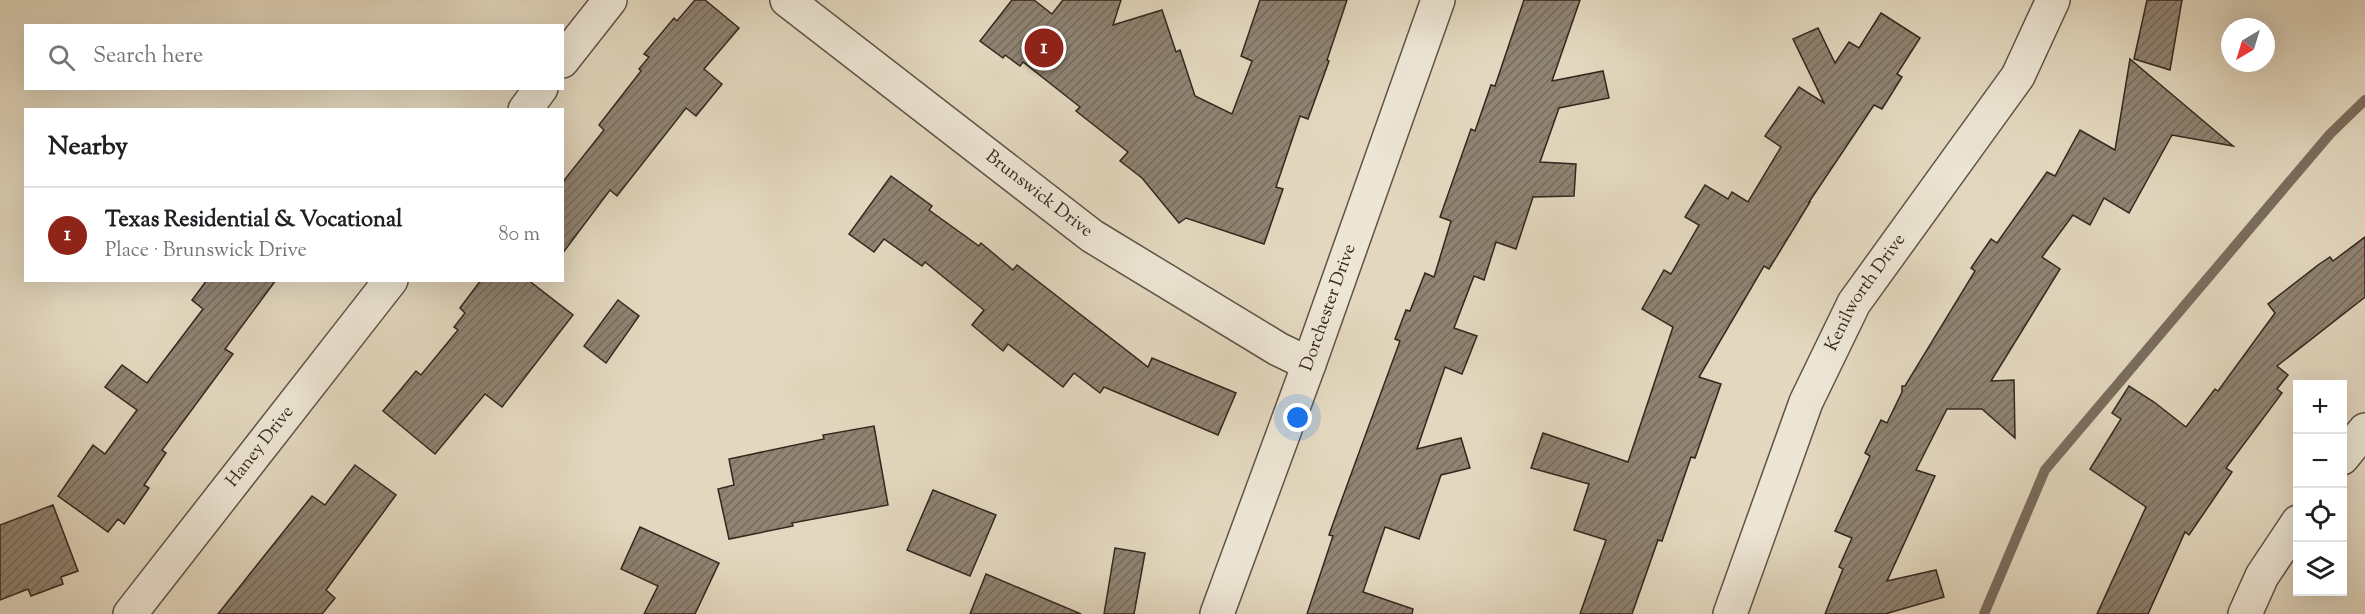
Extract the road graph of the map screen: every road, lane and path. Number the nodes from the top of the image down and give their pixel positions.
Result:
1 (610, 0) edge
2 (787, 0) edge
3 (1438, 0) edge
4 (2053, 0) edge
5 (564, 58) edge
6 (540, 90) edge
7 (526, 108) edge
8 (389, 282) edge
9 (1309, 364) junction
10 (2365, 430) edge
11 (2347, 454) edge
12 (2293, 530) edge
13 (130, 614) edge
14 (1216, 614) edge
15 (1730, 614) edge
16 (2245, 614) edge

1 - 5 street
2 - 9 street, Brunswick Drive
3 - 9 street, Dorchester Drive
4 - 15 street, Kenilworth Drive
6 - 7 street
8 - 13 street, Haney Drive
9 - 14 street, Dorchester Drive
10 - 11 street
12 - 16 street

